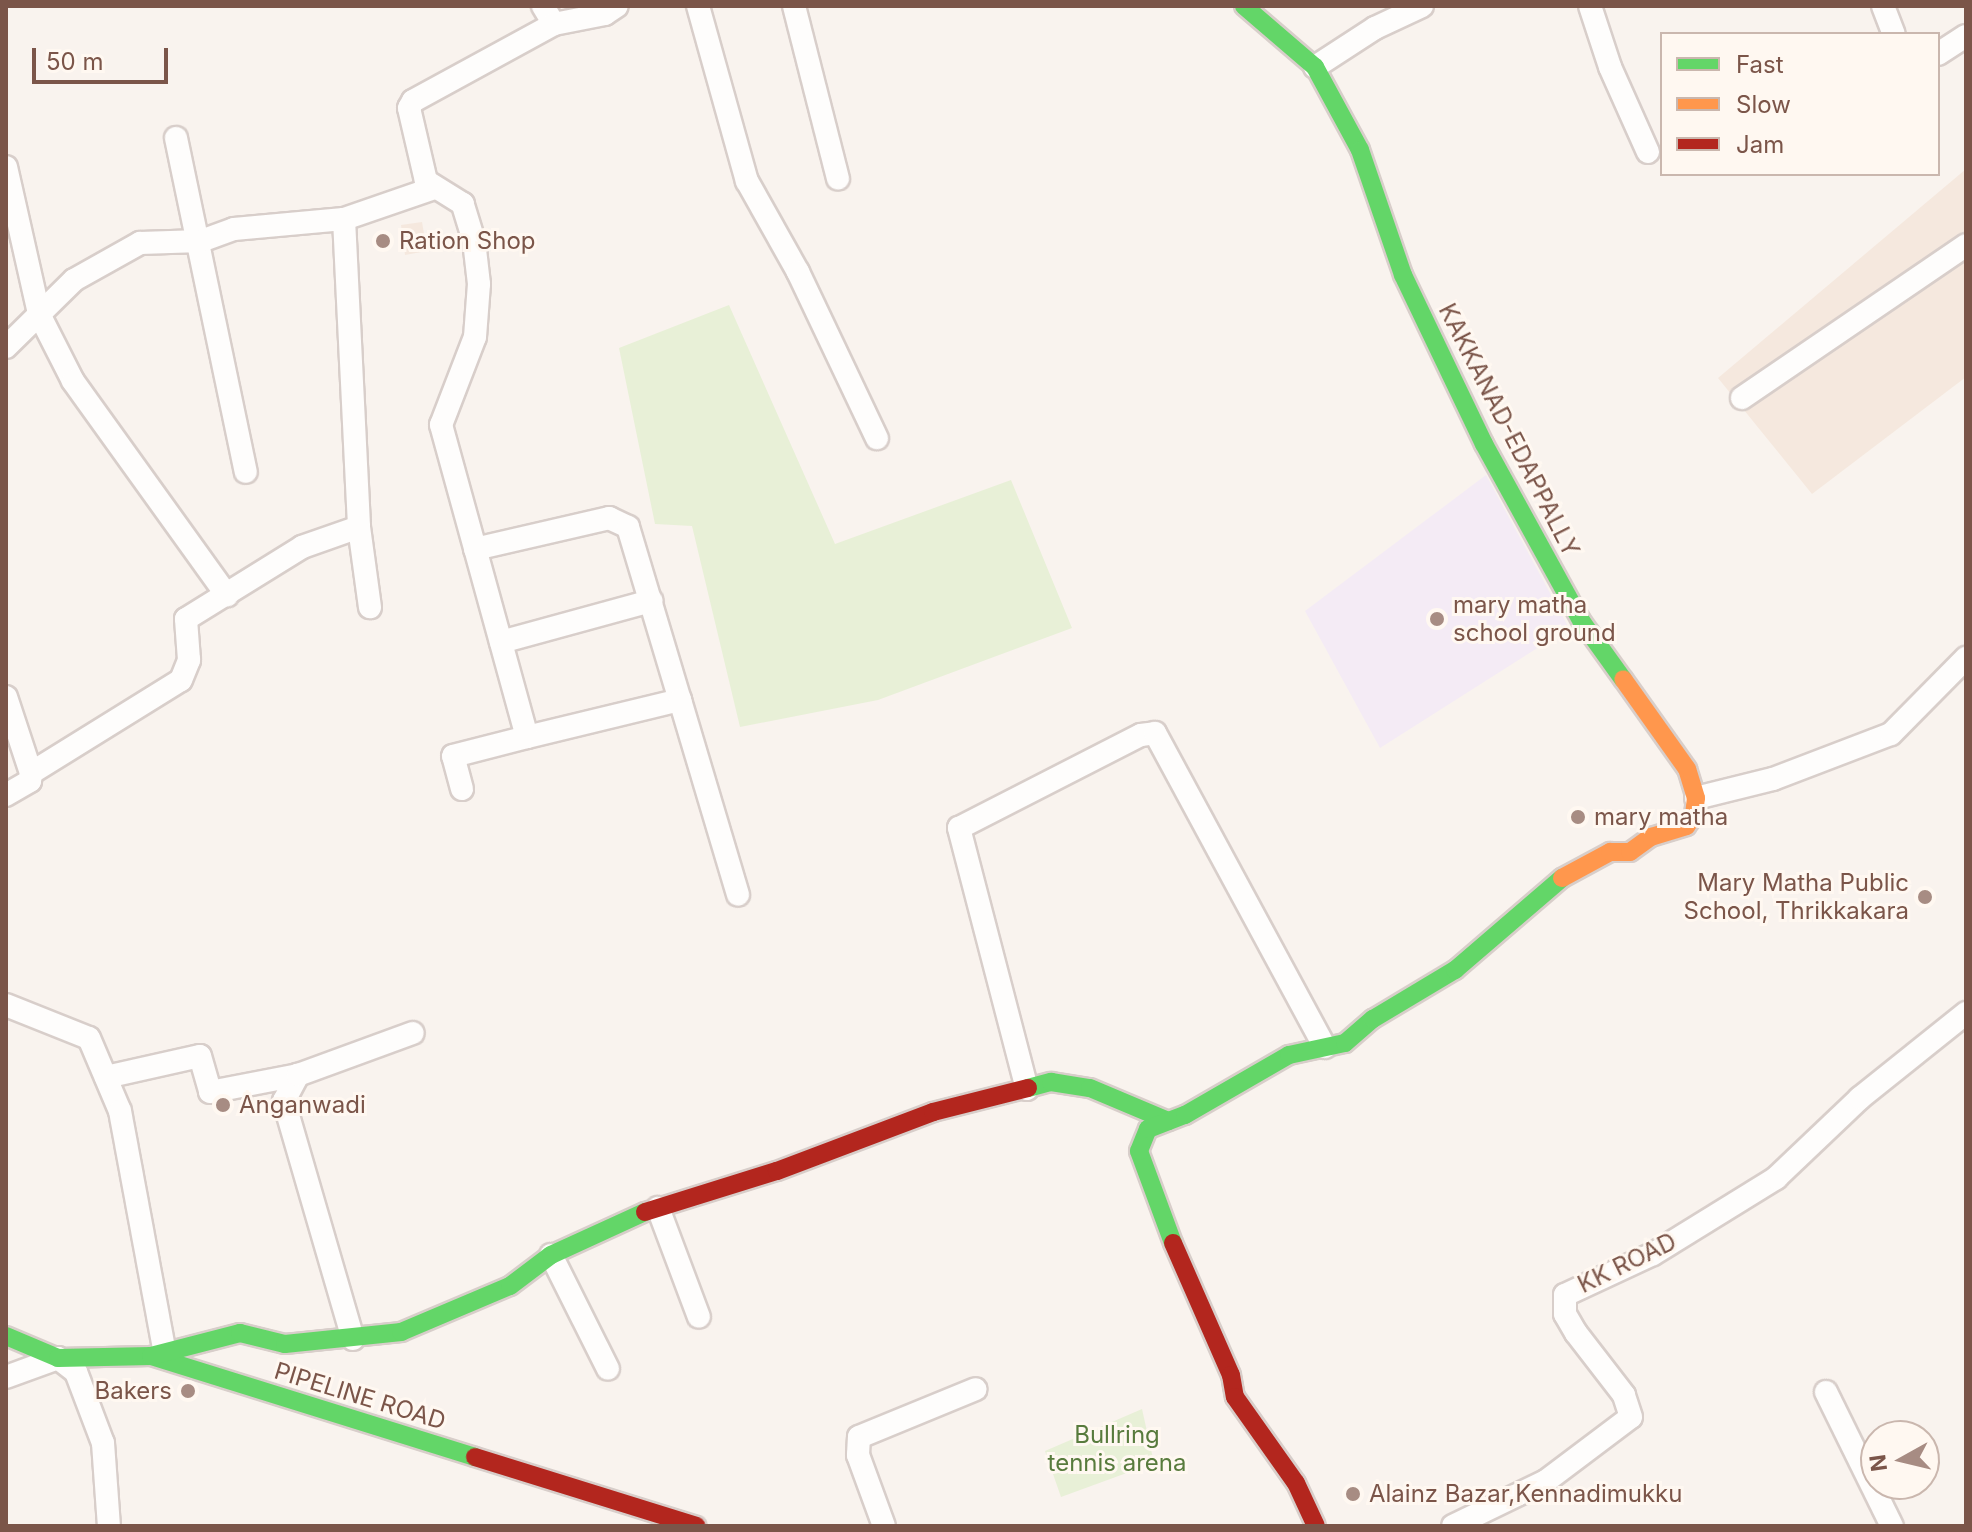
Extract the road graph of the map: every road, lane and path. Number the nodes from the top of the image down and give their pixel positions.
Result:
1 (617, 6) edge
2 (698, 6) edge
3 (794, 6) edge
4 (1244, 6) edge
5 (1422, 6) edge
6 (1590, 6) edge
7 (1883, 6) edge
8 (548, 15) edge
9 (1893, 32) edge
10 (1966, 36) edge
11 (1940, 53) edge
12 (1315, 67) junction
13 (176, 138) dead end
14 (1648, 152) dead end
15 (6, 167) edge
16 (838, 178) dead end
17 (434, 188) junction
18 (344, 219) junction
19 (201, 241) junction
20 (1966, 245) edge
21 (39, 314) junction
22 (6, 347) edge
23 (1742, 398) dead end
24 (877, 438) dead end
25 (246, 472) dead end
26 (359, 527) junction
27 (475, 549) junction
28 (227, 595) junction
29 (651, 601) junction
30 (370, 607) dead end
31 (501, 642) junction
32 (1966, 658) edge
33 (6, 697) edge
34 (680, 700) junction
35 (527, 737) junction
36 (31, 773) junction
37 (462, 789) dead end
38 (6, 795) edge
39 (1696, 798) junction
40 (738, 895) dead end
41 (6, 1005) edge
42 (1966, 1013) edge
43 (413, 1033) dead end
44 (1325, 1047) junction
45 (298, 1075) junction
46 (106, 1077) junction
47 (1027, 1089) junction
48 (1168, 1121) junction
49 (658, 1208) junction
50 (551, 1255) junction
51 (699, 1317) dead end
52 (6, 1336) edge
53 (353, 1339) junction
54 (158, 1355) junction
55 (58, 1358) junction
56 (608, 1369) dead end
57 (6, 1377) edge
58 (976, 1389) dead end
59 (1826, 1392) dead end
60 (109, 1526) edge
61 (697, 1526) edge
62 (884, 1526) edge
63 (1316, 1526) edge
64 (1453, 1526) edge
65 (1892, 1526) edge

1 - 8 street
2 - 24 street
3 - 16 street
4 - 12 street, KAKKANAD-EDAPPALLY
5 - 12 street
6 - 14 street
7 - 9 street
8 - 17 street
10 - 11 street
12 - 39 street, KAKKANAD-EDAPPALLY
13 - 19 street
15 - 21 street
17 - 18 street
17 - 27 street
18 - 19 street
18 - 26 street
19 - 21 street
19 - 25 street
20 - 23 street
21 - 22 street
21 - 28 street
26 - 28 street
26 - 30 street
27 - 29 street
27 - 31 street
28 - 36 street
29 - 31 street
29 - 34 street
31 - 35 street
32 - 39 street
33 - 36 street
34 - 35 street
34 - 40 street
35 - 37 street
36 - 38 street
39 - 44 street
41 - 46 street
42 - 64 street, KK ROAD
43 - 45 street
44 - 47 street
44 - 48 street
45 - 46 street
45 - 53 street
46 - 54 street
47 - 48 street
47 - 49 street
48 - 63 street
49 - 50 street
49 - 51 street
50 - 53 street
50 - 56 street
52 - 55 street, PIPELINE ROAD
53 - 54 street
54 - 55 street, PIPELINE ROAD
54 - 61 street, PIPELINE ROAD
55 - 57 street
55 - 60 street
58 - 62 street
59 - 65 street

